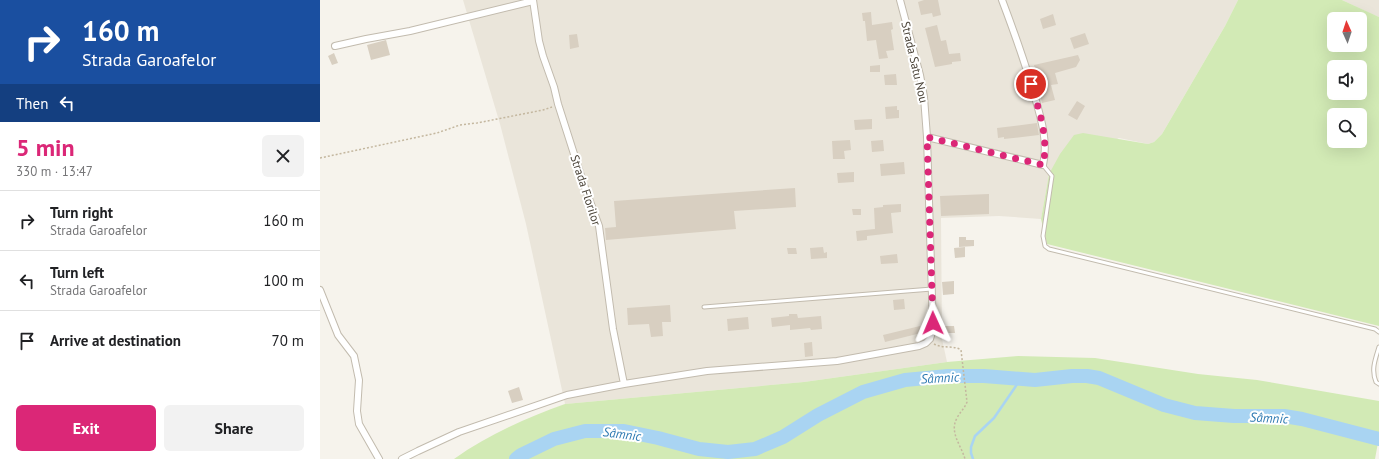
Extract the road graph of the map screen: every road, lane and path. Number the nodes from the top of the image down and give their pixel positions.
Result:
1 (533, 0) edge
2 (900, 0) edge
3 (1002, 0) edge
4 (335, 46) dead end
5 (558, 104) junction
6 (927, 137) junction
7 (320, 158) edge
8 (1043, 165) junction
9 (933, 289) junction
10 (320, 290) edge
11 (704, 307) dead end
12 (1379, 332) edge
13 (930, 339) junction
14 (1379, 347) edge
15 (624, 384) junction
16 (1379, 384) edge
17 (379, 459) edge
18 (402, 459) edge
19 (965, 459) edge

1 - 4 street
1 - 5 street, Strada Florilor
2 - 6 street, Strada Satu Nou
3 - 8 street
5 - 7 path
5 - 15 street, Strada Florilor
6 - 8 street
6 - 9 street, Strada Satu Nou
8 - 12 lane
9 - 11 lane
9 - 13 street, Strada Satu Nou
10 - 17 street
13 - 15 street
13 - 19 path
14 - 16 lane
15 - 18 street

